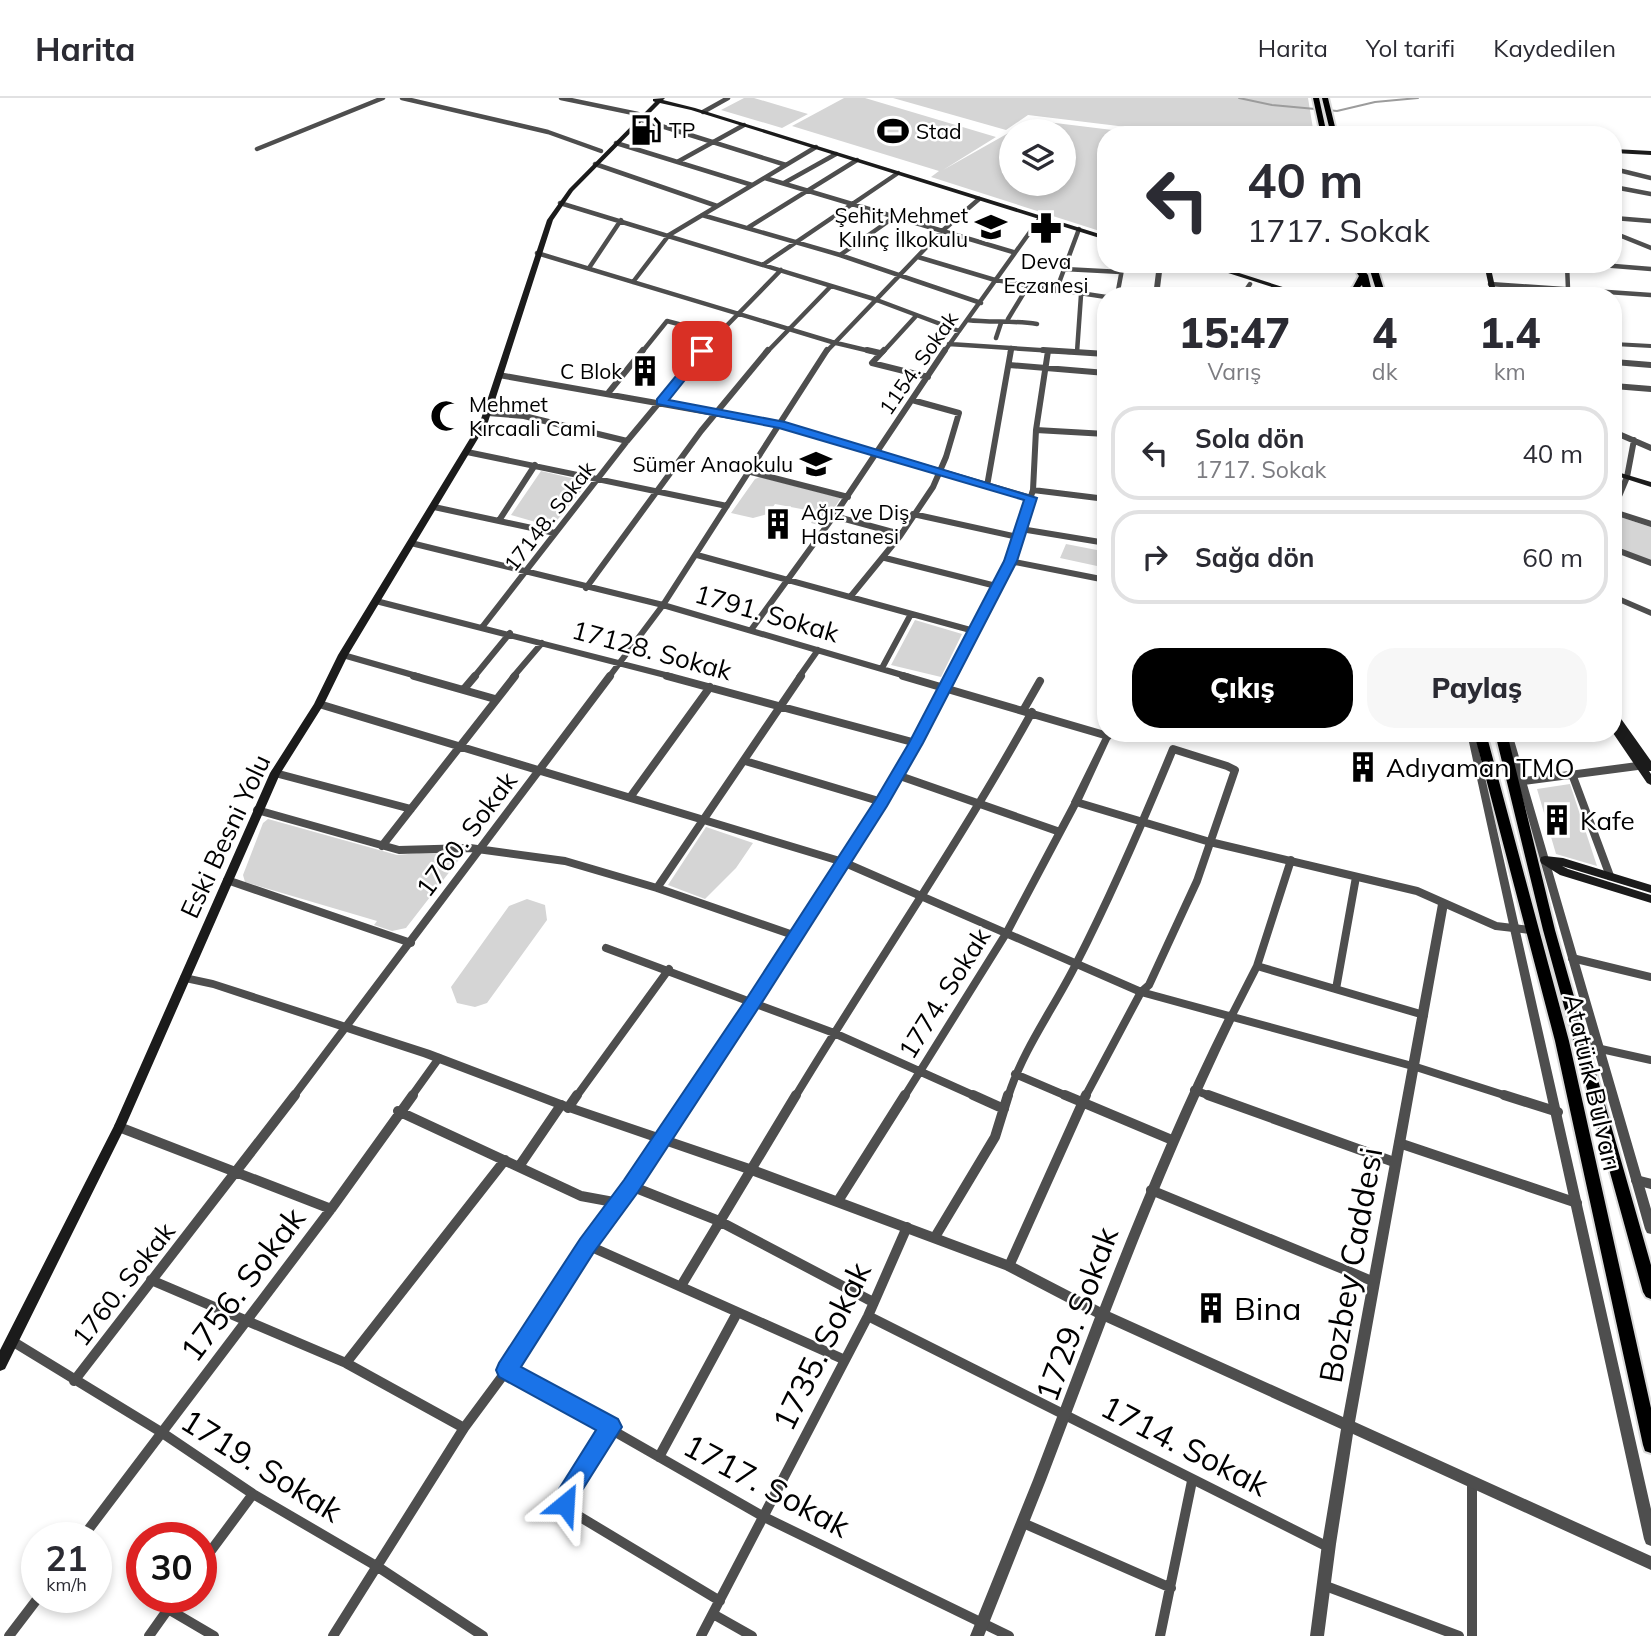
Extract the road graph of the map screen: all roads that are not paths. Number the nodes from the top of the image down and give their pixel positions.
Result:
1 (383, 98) edge
2 (403, 98) edge
3 (561, 98) edge
4 (728, 98) edge
5 (421, 99) edge
6 (661, 99) edge
7 (1321, 99) edge
8 (703, 112) junction
9 (639, 117) junction
10 (744, 125) junction
11 (1322, 126) edge
12 (1332, 126) edge
13 (713, 142) junction
14 (616, 143) junction
15 (816, 148) junction
16 (257, 149) dead end
17 (601, 151) junction
18 (836, 154) junction
19 (1622, 154) edge
20 (1651, 156) edge
21 (857, 160) junction
22 (679, 161) junction
23 (595, 164) junction
24 (786, 165) junction
25 (1622, 171) edge
26 (898, 173) junction
27 (765, 178) junction
28 (1651, 178) edge
29 (784, 183) junction
30 (752, 185) junction
31 (1622, 189) edge
32 (808, 191) junction
33 (1651, 194) edge
34 (979, 199) junction
35 (560, 203) junction
36 (850, 205) junction
37 (717, 206) junction
38 (702, 215) junction
39 (893, 218) junction
40 (1040, 218) junction
41 (1622, 218) edge
42 (621, 220) junction
43 (1651, 220) edge
44 (749, 228) junction
45 (1079, 229) junction
46 (941, 232) junction
47 (669, 235) junction
48 (1097, 235) edge
49 (1622, 237) edge
50 (794, 241) junction
51 (1650, 249) edge
52 (1013, 252) junction
53 (537, 253) junction
54 (840, 255) junction
55 (918, 257) junction
56 (764, 264) junction
57 (1622, 267) edge
58 (589, 268) junction
59 (1065, 269) junction
60 (1651, 269) edge
61 (781, 270) junction
62 (1097, 271) edge
63 (1214, 273) edge
64 (1233, 273) edge
65 (1488, 273) edge
66 (900, 274) junction
67 (1364, 275) joint
68 (995, 279) junction
69 (633, 282) junction
70 (1250, 284) junction
71 (1490, 284) junction
72 (831, 286) junction
73 (1028, 286) junction
74 (1248, 287) edge
75 (1259, 287) edge
76 (1278, 287) edge
77 (1357, 287) edge
78 (1367, 287) edge
79 (1491, 287) edge
80 (1537, 287) edge
81 (1056, 291) junction
82 (1622, 293) edge
83 (1082, 295) junction
84 (1651, 295) edge
85 (1097, 297) edge
86 (874, 299) junction
87 (981, 303) junction
88 (737, 313) junction
89 (916, 316) junction
90 (1008, 319) junction
91 (967, 320) junction
92 (1001, 323) junction
93 (1038, 324) dead end
94 (786, 327) junction
95 (959, 331) junction
96 (716, 334) junction
97 (510, 338) junction
98 (996, 338) dead end
99 (832, 342) junction
100 (950, 344) junction
101 (1622, 344) edge
102 (1651, 346) edge
103 (1011, 348) junction
104 (1048, 351) junction
105 (1077, 352) junction
106 (880, 353) junction
107 (1097, 353) edge
108 (1622, 363) edge
109 (1009, 365) junction
110 (1651, 365) edge
111 (1045, 368) junction
112 (1097, 372) edge
113 (499, 375) junction
114 (928, 377) junction
115 (1622, 387) edge
116 (1651, 389) edge
117 (609, 392) junction
118 (912, 400) junction
119 (661, 402) junction
120 (718, 411) junction
121 (488, 413) junction
122 (781, 425) junction
123 (1036, 430) junction
124 (1097, 433) edge
125 (1622, 435) edge
126 (1634, 440) junction
127 (627, 441) junction
128 (1651, 448) edge
129 (467, 452) junction
130 (877, 454) junction
131 (535, 465) junction
132 (751, 472) junction
133 (940, 473) junction
134 (1622, 475) edge
135 (1627, 477) junction
136 (597, 480) junction
137 (1651, 485) edge
138 (987, 486) junction
139 (1622, 490) edge
140 (656, 491) junction
141 (1032, 494) junction
142 (848, 496) junction
143 (1097, 499) edge
144 (727, 506) junction
145 (434, 507) junction
146 (1622, 513) edge
147 (913, 514) junction
148 (834, 516) junction
149 (500, 519) junction
150 (1651, 524) edge
151 (555, 533) junction
152 (1019, 533) junction
153 (900, 534) junction
154 (1097, 541) edge
155 (411, 543) junction
156 (1622, 552) edge
157 (697, 555) junction
158 (885, 558) junction
159 (1010, 561) junction
160 (1651, 563) edge
161 (525, 573) junction
162 (1097, 578) edge
163 (789, 579) junction
164 (996, 586) junction
165 (586, 588) junction
166 (851, 596) junction
167 (1622, 600) edge
168 (376, 601) junction
169 (663, 605) junction
170 (1651, 613) edge
171 (911, 614) junction
172 (482, 626) junction
173 (751, 630) junction
174 (974, 631) junction
175 (510, 634) junction
176 (542, 643) junction
177 (818, 650) junction
178 (343, 655) junction
179 (619, 664) junction
180 (882, 668) junction
181 (1040, 681) dead end
182 (946, 685) junction
183 (710, 687) junction
184 (464, 689) junction
185 (495, 699) junction
186 (319, 705) junction
187 (783, 706) junction
188 (1028, 710) junction
189 (1622, 727) edge
190 (1097, 731) edge
191 (1622, 737) edge
192 (1104, 742) edge
193 (1473, 742) edge
194 (1482, 742) edge
195 (1504, 742) edge
196 (1510, 742) edge
197 (916, 743) junction
198 (462, 747) junction
199 (745, 761) junction
200 (1647, 766) edge
201 (539, 771) junction
202 (275, 773) junction
203 (1572, 774) junction
204 (897, 775) junction
205 (1651, 781) edge
206 (1518, 782) junction
207 (631, 796) junction
208 (882, 802) junction
209 (1076, 802) junction
210 (981, 804) junction
211 (411, 808) junction
212 (257, 810) junction
213 (704, 819) junction
214 (1143, 822) junction
215 (1060, 832) junction
216 (1210, 842) junction
217 (382, 846) junction
218 (482, 849) junction
219 (1291, 860) junction
220 (1545, 860) junction
221 (843, 862) junction
222 (1610, 876) junction
223 (1356, 877) junction
224 (227, 880) junction
225 (657, 888) junction
226 (1651, 889) edge
227 (919, 895) junction
228 (1651, 899) edge
229 (1443, 904) junction
230 (1515, 930) junction
231 (1530, 930) junction
232 (1007, 932) junction
233 (796, 936) junction
234 (411, 943) junction
235 (606, 948) dead end
236 (1572, 958) junction
237 (1076, 964) junction
238 (1257, 967) junction
239 (668, 970) junction
240 (1651, 977) edge
241 (185, 978) junction
242 (1336, 989) junction
243 (1141, 992) junction
244 (753, 1003) junction
245 (1232, 1015) junction
246 (1424, 1015) junction
247 (348, 1026) junction
248 (834, 1033) junction
249 (1583, 1045) junction
250 (1601, 1049) junction
251 (439, 1058) junction
252 (1651, 1060) edge
253 (1416, 1067) junction
254 (920, 1071) junction
255 (1016, 1074) junction
256 (1194, 1090) junction
257 (1083, 1101) junction
258 (565, 1106) junction
259 (1004, 1109) junction
260 (398, 1111) junction
261 (1558, 1112) junction
262 (120, 1127) junction
263 (662, 1138) junction
264 (1172, 1140) junction
265 (1399, 1143) junction
266 (505, 1160) junction
267 (1394, 1162) junction
268 (520, 1165) junction
269 (749, 1169) junction
270 (238, 1171) junction
271 (1636, 1180) junction
272 (1651, 1184) edge
273 (631, 1186) junction
274 (1151, 1190) junction
275 (838, 1201) junction
276 (619, 1203) junction
277 (1577, 1203) junction
278 (331, 1209) junction
279 (719, 1222) junction
280 (907, 1227) junction
281 (1651, 1229) edge
282 (935, 1237) junction
283 (587, 1245) junction
284 (1009, 1266) junction
285 (151, 1280) junction
286 (1372, 1281) junction
287 (681, 1286) junction
288 (1651, 1292) edge
289 (873, 1303) junction
290 (737, 1313) junction
291 (1101, 1314) junction
292 (868, 1316) junction
293 (246, 1322) junction
294 (12, 1341) junction
295 (845, 1360) junction
296 (346, 1363) junction
297 (0, 1364) edge
298 (507, 1370) junction
299 (74, 1381) junction
300 (1067, 1413) junction
301 (1349, 1424) junction
302 (611, 1427) junction
303 (464, 1428) junction
304 (162, 1432) junction
305 (1651, 1445) edge
306 (659, 1457) junction
307 (1192, 1481) junction
308 (1472, 1482) junction
309 (253, 1494) junction
310 (764, 1517) junction
311 (94, 1522) edge
312 (1023, 1523) junction
313 (1651, 1539) edge
314 (217, 1542) edge
315 (1328, 1547) junction
316 (1651, 1563) edge
317 (378, 1567) junction
318 (1323, 1585) junction
319 (1171, 1588) junction
320 (720, 1601) junction
321 (27, 1613) edge
322 (165, 1613) edge
323 (175, 1613) edge
324 (713, 1614) junction
325 (979, 1630) edge
326 (9, 1636) edge
327 (149, 1636) edge
328 (214, 1636) edge
329 (333, 1636) edge
330 (483, 1636) edge
331 (701, 1636) edge
332 (752, 1636) edge
333 (1009, 1636) edge
334 (1160, 1636) edge
335 (1317, 1636) edge
336 (1459, 1636) edge
337 (1472, 1636) edge

1 - 16 street
2 - 5 street
3 - 9 street
4 - 8 street
5 - 17 street
6 - 8 main road
6 - 9 main road, Eski Besni Yolu
7 - 11 highway
7 - 12 highway
8 - 10 main road
9 - 13 street
9 - 14 main road, Eski Besni Yolu
9 - 17 main road, Eski Besni Yolu
10 - 13 street
10 - 15 main road
13 - 22 street
13 - 24 street
14 - 22 street
14 - 23 main road, Eski Besni Yolu
15 - 18 main road
15 - 24 street
17 - 97 main road, Eski Besni Yolu
18 - 21 main road
18 - 29 street
19 - 20 main road
21 - 26 main road
21 - 32 street
22 - 30 street
23 - 35 main road, Eski Besni Yolu
23 - 37 street
24 - 27 street
25 - 28 street
26 - 34 main road
26 - 36 street
27 - 29 street
27 - 30 street
29 - 32 street
30 - 37 street
31 - 33 street
32 - 36 street
32 - 44 street
34 - 40 main road
34 - 46 street, 1760. Sokak
35 - 42 street
35 - 53 main road, Eski Besni Yolu
36 - 39 street
36 - 50 street
37 - 38 street
38 - 44 street
38 - 47 street
39 - 46 street
39 - 54 street
40 - 45 main road
40 - 52 street, 1154. Sokak
41 - 43 street
42 - 47 street
42 - 58 street
44 - 50 street
45 - 48 main road
45 - 59 street
46 - 52 street
46 - 55 street, 1760. Sokak
47 - 56 street
47 - 69 street
49 - 51 street
50 - 54 street
50 - 56 street
52 - 68 street, 1154. Sokak
53 - 58 street
53 - 97 main road, Eski Besni Yolu
54 - 66 street
55 - 66 street, 1760. Sokak
55 - 68 street
56 - 61 street
57 - 60 street
58 - 69 street
59 - 62 street
59 - 81 street
61 - 72 street
61 - 88 street, 17148. Sokak
63 - 70 main road
64 - 76 main road
65 - 71 main road
66 - 86 street, 1760. Sokak
66 - 87 street
67 - 77 highway
67 - 78 highway
68 - 73 street
68 - 87 street, 1154. Sokak
69 - 88 street
70 - 74 street
70 - 75 main road
71 - 79 main road
71 - 80 street
72 - 86 street
72 - 94 street
73 - 81 street
73 - 90 street
81 - 83 street
82 - 84 street
83 - 85 street
83 - 105 street
86 - 89 street
86 - 99 street, 1760. Sokak
87 - 91 street, 1154. Sokak
88 - 94 street
88 - 96 street, 17148. Sokak
89 - 95 street
89 - 106 street
90 - 92 street
90 - 93 street
91 - 92 street
91 - 95 street, 1154. Sokak
92 - 98 street
94 - 99 street
94 - 120 street
95 - 100 street, 1154. Sokak
96 - 117 street
96 - 119 street, 17148. Sokak
97 - 113 main road, Eski Besni Yolu
99 - 106 street
99 - 122 street, 1760. Sokak
100 - 103 street
100 - 114 street, 1154. Sokak
101 - 102 street
103 - 104 street
103 - 109 street
104 - 105 street
104 - 111 street
105 - 107 street
106 - 114 street
108 - 110 street
109 - 111 street
109 - 138 street
111 - 112 street
111 - 123 street
113 - 117 street
113 - 121 main road, Eski Besni Yolu
114 - 118 street, 1154. Sokak
115 - 116 street
117 - 119 street
118 - 130 street, 1154. Sokak
118 - 133 street
119 - 120 street
119 - 127 street, 17148. Sokak
120 - 122 street
120 - 140 street
121 - 127 street
121 - 129 main road, Eski Besni Yolu
122 - 130 street
122 - 132 street, 1760. Sokak
123 - 124 street
123 - 141 street
125 - 126 street
126 - 128 street
126 - 135 street
127 - 136 street, 17148. Sokak
129 - 131 street
129 - 145 main road, Eski Besni Yolu
130 - 133 street
130 - 142 street, 1154. Sokak
131 - 136 street
131 - 149 street
132 - 142 street
132 - 144 street, 1760. Sokak
133 - 138 street
133 - 147 street
134 - 135 main road
135 - 137 main road
135 - 139 street
136 - 140 street
136 - 151 street, 17148. Sokak
138 - 141 street
140 - 144 street
140 - 165 street
141 - 143 street
141 - 152 street
142 - 148 street, 1154. Sokak
144 - 157 street, 1760. Sokak
145 - 149 street
145 - 155 main road, Eski Besni Yolu
146 - 150 street
147 - 152 street
147 - 153 street
148 - 153 street
148 - 163 street, 1154. Sokak
149 - 151 street
151 - 161 street, 17148. Sokak
152 - 154 street
152 - 159 street
153 - 158 street
155 - 161 street, 1791. Sokak
155 - 168 main road, Eski Besni Yolu
156 - 160 street
157 - 163 street
157 - 169 street, 1760. Sokak
158 - 164 street
158 - 166 street
159 - 162 street
159 - 164 street
161 - 165 street, 1791. Sokak
161 - 172 street, 17148. Sokak
163 - 166 street
163 - 173 street, 1154. Sokak
164 - 174 street
165 - 169 street, 1791. Sokak
166 - 171 street
167 - 170 street
168 - 172 street, 17128. Sokak
168 - 178 main road, Eski Besni Yolu
169 - 173 street, 1791. Sokak
169 - 179 street, 1760. Sokak
171 - 174 street
171 - 180 street
172 - 175 street, 17128. Sokak
173 - 177 street, 1791. Sokak
174 - 182 street
175 - 176 street, 17128. Sokak
175 - 184 street
176 - 179 street, 17128. Sokak
176 - 185 street
177 - 180 street, 1791. Sokak
177 - 187 street
178 - 184 street
178 - 186 main road, Eski Besni Yolu
179 - 183 street, 17128. Sokak
179 - 201 street, 1760. Sokak
180 - 182 street, 1791. Sokak
181 - 188 street
182 - 188 street, 1791. Sokak
182 - 197 street
183 - 187 street, 17128. Sokak
183 - 207 street
184 - 185 street
185 - 198 street
186 - 198 street
186 - 202 main road, Eski Besni Yolu
187 - 197 street, 17128. Sokak
187 - 199 street
188 - 190 street, 1791. Sokak
188 - 210 street
189 - 200 main road
191 - 200 main road
192 - 209 street
193 - 230 street
194 - 231 highway, Atatürk Bulvarı
195 - 206 highway, Atatürk Bulvarı
196 - 206 street
197 - 204 street
198 - 201 street
198 - 211 street
199 - 208 street
199 - 213 street
200 - 203 street
200 - 205 main road
201 - 207 street
201 - 218 street, 1760. Sokak
202 - 211 street
202 - 212 main road, Eski Besni Yolu
203 - 206 street
203 - 222 street
204 - 208 street
204 - 210 street
206 - 220 street
206 - 249 highway, Atatürk Bulvarı
207 - 213 street
208 - 221 street
209 - 214 street
209 - 215 street, 1774. Sokak
210 - 215 street
210 - 227 street
211 - 217 street
212 - 217 street
212 - 224 main road, Eski Besni Yolu
213 - 221 street
213 - 225 street
214 - 216 street
214 - 216 street
214 - 237 street
215 - 232 street, 1774. Sokak
216 - 219 street
216 - 243 street
217 - 218 street
218 - 225 street
218 - 234 street, 1760. Sokak
219 - 223 street
219 - 238 street
220 - 222 main road
220 - 228 main road
220 - 236 street
221 - 227 street
221 - 233 street
222 - 226 main road
223 - 229 street
223 - 242 street
224 - 234 street
224 - 241 main road, Eski Besni Yolu
225 - 233 street
227 - 232 street
227 - 248 street
229 - 230 street
229 - 246 street, Bozbey Caddesi
230 - 231 street
230 - 261 street
231 - 305 highway, Atatürk Bulvarı
232 - 237 street
232 - 254 street, 1774. Sokak
233 - 244 street
234 - 247 street, 1760. Sokak
235 - 239 street
236 - 240 street
236 - 250 street
237 - 243 street
237 - 255 street
238 - 242 street
238 - 245 street
239 - 244 street
239 - 258 street
241 - 247 street
241 - 262 main road, Eski Besni Yolu
242 - 246 street
243 - 245 street
243 - 257 street
244 - 248 street
244 - 263 street
245 - 253 street
245 - 256 street, 1729. Sokak
246 - 253 street, Bozbey Caddesi
247 - 251 street
247 - 270 street, 1760. Sokak
248 - 254 street
248 - 269 street
249 - 250 street
249 - 288 highway, Atatürk Bulvarı
250 - 252 street
250 - 271 street
251 - 258 street
251 - 260 street, 1756. Sokak
253 - 261 street
253 - 265 street, Bozbey Caddesi
254 - 259 street
254 - 275 street, 1774. Sokak
255 - 257 street
255 - 259 street
256 - 264 street, 1729. Sokak
256 - 267 street
257 - 264 street
257 - 284 street
258 - 263 street
258 - 268 street
259 - 282 street
260 - 266 street
260 - 278 street, 1756. Sokak
261 - 277 street
262 - 270 street
262 - 294 main road, Eski Besni Yolu
263 - 269 street
263 - 273 street
264 - 274 street, 1729. Sokak
265 - 267 street, Bozbey Caddesi
265 - 277 street
266 - 268 street
266 - 296 street
267 - 286 street, Bozbey Caddesi
268 - 276 street
269 - 275 street
269 - 279 street
270 - 278 street
270 - 285 street, 1760. Sokak
271 - 272 street
271 - 281 street
273 - 276 street
273 - 279 street
274 - 286 street
274 - 291 street, 1729. Sokak
275 - 280 street
276 - 283 street
277 - 313 street
278 - 293 street, 1756. Sokak
279 - 287 street
279 - 289 street
280 - 282 street
280 - 289 street, 1735. Sokak
282 - 284 street
283 - 287 street
283 - 298 street
284 - 291 street
285 - 293 street
285 - 299 street, 1760. Sokak
286 - 301 street, Bozbey Caddesi
287 - 290 street
289 - 292 street, 1735. Sokak
290 - 295 street
290 - 306 street
291 - 300 street, 1729. Sokak
291 - 301 street
292 - 295 street, 1735. Sokak
292 - 300 street, 1714. Sokak
293 - 296 street
293 - 304 street, 1756. Sokak
294 - 297 main road, Eski Besni Yolu
294 - 299 street, 1719. Sokak
295 - 310 street, 1735. Sokak
296 - 303 street
298 - 302 street, 1717. Sokak
298 - 303 street
299 - 304 street, 1719. Sokak
300 - 307 street, 1714. Sokak
300 - 312 street, 1729. Sokak
301 - 308 street
301 - 315 street, Bozbey Caddesi
302 - 306 street, 1717. Sokak
302 - 320 street
303 - 317 street
304 - 309 street, 1719. Sokak
304 - 311 street, 1756. Sokak
306 - 310 street, 1717. Sokak
307 - 315 street, 1714. Sokak
307 - 319 street
308 - 316 street
308 - 337 street
309 - 314 street
309 - 317 street, 1719. Sokak
310 - 320 street, 1735. Sokak
310 - 325 street, 1717. Sokak
312 - 319 street
312 - 325 street, 1729. Sokak
315 - 318 street, Bozbey Caddesi
317 - 329 street
317 - 330 street, 1719. Sokak
318 - 335 street, Bozbey Caddesi
318 - 336 street
319 - 334 street
320 - 324 street, 1735. Sokak
321 - 326 street
322 - 327 street
323 - 328 street
324 - 331 street, 1735. Sokak
324 - 332 street
325 - 333 street, 1717. Sokak

